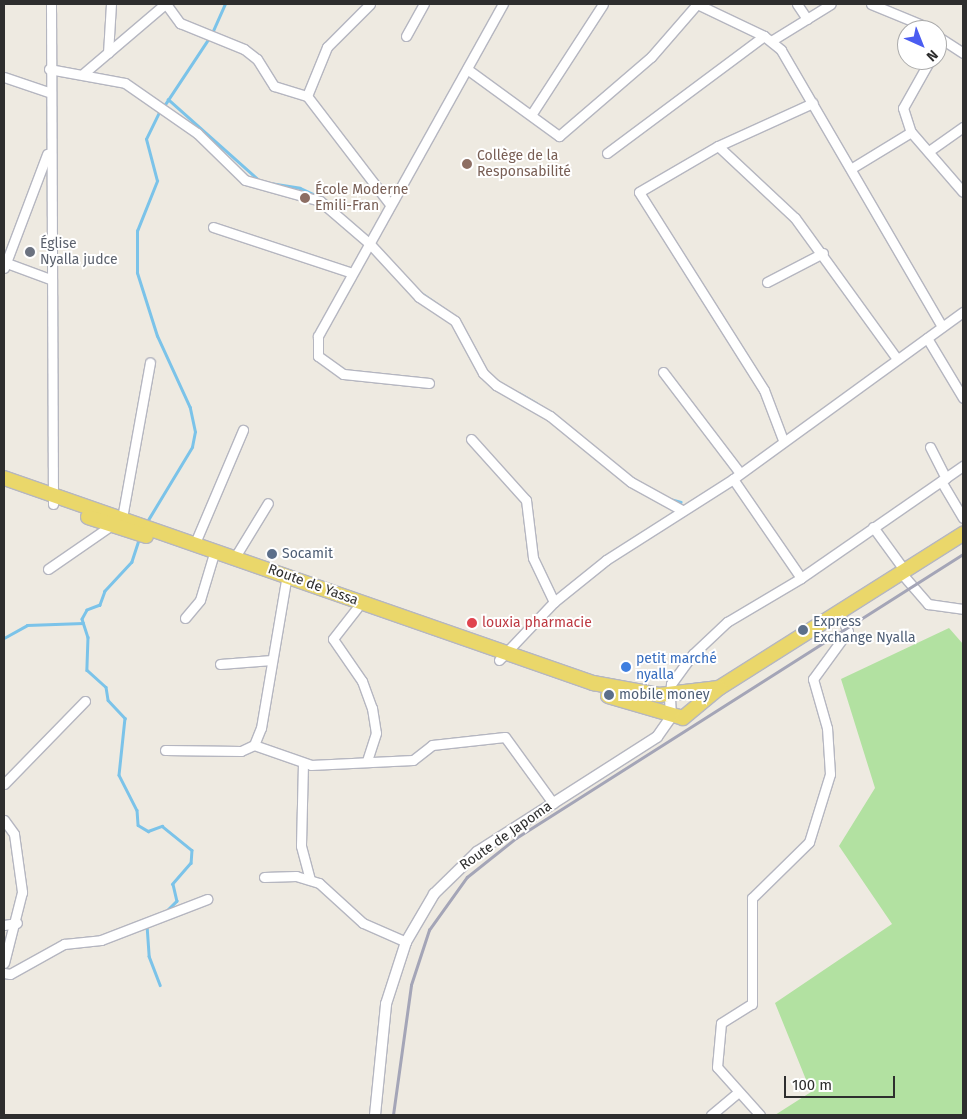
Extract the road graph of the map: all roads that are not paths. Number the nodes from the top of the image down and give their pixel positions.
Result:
1 (51, 4) edge
2 (111, 4) edge
3 (165, 4) edge
4 (424, 4) edge
5 (503, 4) edge
6 (603, 4) edge
7 (697, 4) edge
8 (797, 4) edge
9 (831, 4) edge
10 (872, 4) edge
11 (366, 5) edge
12 (807, 19) junction
13 (910, 20) edge
14 (406, 36) dead end
15 (767, 39) junction
16 (947, 45) edge
17 (108, 53) junction
18 (963, 53) edge
19 (49, 69) junction
20 (467, 69) junction
21 (924, 70) edge
22 (84, 73) junction
23 (4, 77) edge
24 (48, 92) junction
25 (307, 96) junction
26 (813, 103) junction
27 (531, 114) junction
28 (963, 127) edge
29 (911, 132) junction
30 (718, 146) junction
31 (49, 149) junction
32 (929, 151) junction
33 (607, 152) dead end
34 (852, 168) junction
35 (963, 192) edge
36 (390, 204) junction
37 (213, 227) dead end
38 (370, 244) junction
39 (823, 253) junction
40 (4, 264) edge
41 (352, 273) junction
42 (50, 279) junction
43 (767, 282) dead end
44 (962, 316) edge
45 (942, 327) junction
46 (927, 338) junction
47 (896, 359) junction
48 (150, 362) dead end
49 (663, 372) dead end
50 (428, 382) dead end
51 (963, 398) edge
52 (243, 430) dead end
53 (471, 439) dead end
54 (783, 440) junction
55 (930, 447) dead end
56 (963, 466) edge
57 (736, 476) junction
58 (4, 478) edge
59 (944, 480) junction
60 (4, 488) edge
61 (53, 500) junction
62 (268, 503) dead end
63 (682, 510) junction
64 (963, 518) edge
65 (117, 521) junction
66 (873, 527) junction
67 (963, 534) edge
68 (195, 543) junction
69 (214, 554) junction
70 (235, 557) junction
71 (48, 569) dead end
72 (903, 573) junction
73 (286, 578) junction
74 (801, 578) junction
75 (554, 602) junction
76 (357, 608) junction
77 (963, 609) edge
78 (839, 614) junction
79 (185, 618) dead end
80 (501, 656) junction
81 (272, 660) junction
82 (220, 664) dead end
83 (719, 688) junction
84 (620, 695) junction
85 (670, 695) junction
86 (85, 701) dead end
87 (672, 717) junction
88 (254, 745) junction
89 (165, 750) dead end
90 (367, 761) junction
91 (303, 763) junction
92 (4, 784) edge
93 (553, 803) junction
94 (4, 820) edge
95 (264, 878) dead end
96 (310, 880) junction
97 (207, 899) dead end
98 (17, 924) junction
99 (4, 925) edge
100 (406, 942) junction
101 (4, 963) edge
102 (4, 973) edge
103 (738, 1092) junction
104 (375, 1115) edge
105 (711, 1115) edge
106 (760, 1115) edge

1 - 19 street
2 - 17 street
3 - 17 street
3 - 25 street
4 - 14 street
5 - 20 street
6 - 27 street
7 - 15 street
7 - 27 street
8 - 12 street
9 - 12 street
10 - 13 street
11 - 25 street
12 - 15 street
15 - 26 street
15 - 33 street
16 - 18 street
17 - 22 street
19 - 22 street
19 - 24 street
20 - 27 street
20 - 36 street
21 - 29 street
22 - 38 street
23 - 24 street
24 - 31 street
25 - 36 street
26 - 30 street
26 - 34 street
28 - 32 street
29 - 32 street
29 - 34 street
30 - 39 street
30 - 54 street
31 - 40 street
31 - 42 street
32 - 35 street
34 - 45 street
36 - 38 street
37 - 41 street
38 - 41 street
38 - 63 street
39 - 43 street
39 - 47 street
40 - 42 street
41 - 50 street
42 - 61 street
44 - 45 street
45 - 46 street
46 - 47 street
46 - 51 street
47 - 54 street
48 - 65 street
49 - 57 street
52 - 68 street
53 - 75 street
54 - 57 street
55 - 59 street
56 - 59 street
57 - 63 street
57 - 74 street
58 - 61 main road, Route de Yassa
59 - 64 street
59 - 66 street
60 - 61 main road, Route de Yassa
61 - 65 main road, Route de Yassa
62 - 70 street
63 - 75 street
65 - 68 main road, Route de Yassa
65 - 69 main road, Route de Yassa
65 - 71 street
66 - 72 street
66 - 74 street
67 - 72 main road
68 - 69 main road, Route de Yassa
69 - 70 main road, Route de Yassa
69 - 73 main road, Route de Yassa
69 - 79 street
70 - 73 main road, Route de Yassa
72 - 77 street
72 - 78 main road
73 - 76 main road, Route de Yassa
73 - 80 main road, Route de Yassa
73 - 81 street
74 - 85 street
75 - 80 street
76 - 80 main road, Route de Yassa
76 - 90 street
78 - 83 main road
78 - 103 street
80 - 84 main road, Route de Yassa
81 - 82 street
81 - 88 street
83 - 85 main road
83 - 87 main road
84 - 85 main road
84 - 87 main road
85 - 87 street
86 - 92 street
87 - 93 street, Route de Japoma
88 - 89 street
88 - 91 street
90 - 91 street
90 - 93 street
91 - 96 street
93 - 100 street, Route de Japoma
94 - 98 street
95 - 96 street
96 - 100 street
97 - 102 street
98 - 99 street
98 - 101 street
100 - 104 street, Route de Japoma
103 - 105 street
103 - 106 street

